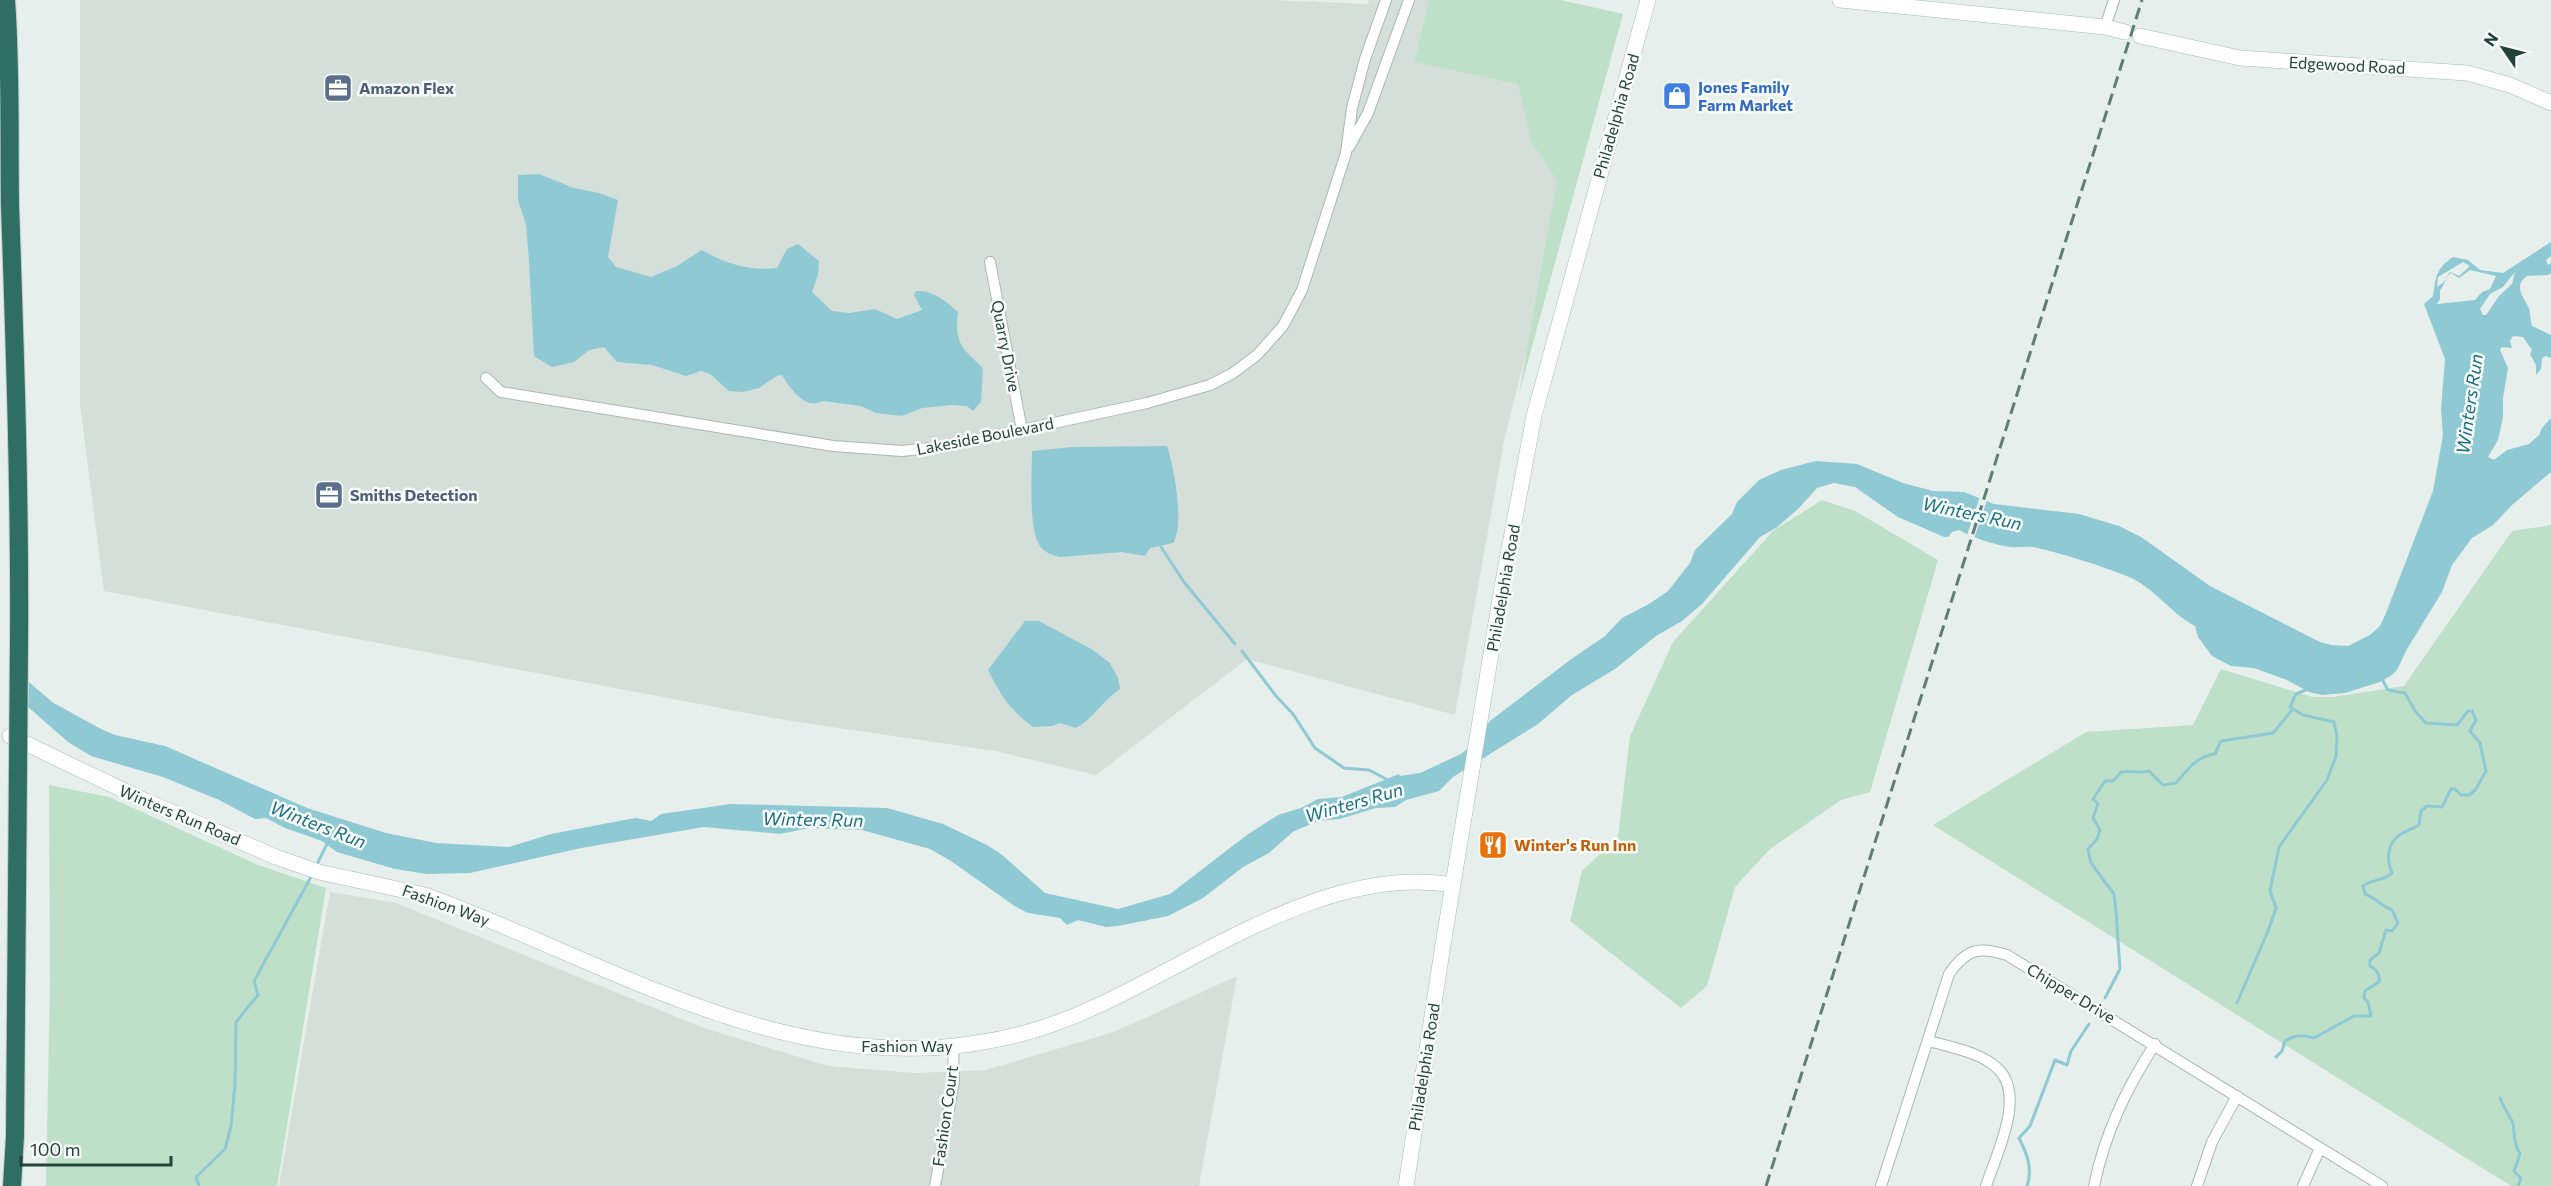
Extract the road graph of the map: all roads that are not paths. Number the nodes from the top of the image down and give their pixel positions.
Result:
1 (8, 0) edge
2 (1386, 0) edge
3 (1409, 0) edge
4 (1648, 0) edge
5 (1840, 0) edge
6 (2114, 0) edge
7 (1930, 4) edge
8 (2105, 27) junction
9 (2125, 32) dead end
10 (2140, 36) dead end
11 (2551, 103) edge
12 (1346, 153) junction
13 (990, 262) dead end
14 (486, 378) dead end
15 (1022, 430) junction
16 (10, 736) dead end
17 (356, 879) joint
18 (1453, 885) junction
19 (1929, 1041) junction
20 (2154, 1044) junction
21 (953, 1047) junction
22 (2236, 1096) junction
23 (2320, 1148) junction
24 (2379, 1185) edge
25 (12, 1186) edge
26 (935, 1186) edge
27 (1406, 1186) edge
28 (1881, 1186) edge
29 (1986, 1186) edge
30 (2094, 1186) edge
31 (2197, 1186) edge
32 (2303, 1186) edge

1 - 25 highway, bridge
2 - 12 street, Lakeside Boulevard
3 - 12 street, Lakeside Boulevard
4 - 18 street, Philadelphia Road
5 - 7 street
6 - 8 street
7 - 8 street
8 - 9 street
10 - 11 street, Edgewood Road
12 - 15 street, Lakeside Boulevard
13 - 15 street, Quarry Drive
14 - 15 street, Lakeside Boulevard
16 - 17 street, Winters Run Road
17 - 21 street, Fashion Way
18 - 21 street, Fashion Way
18 - 27 street, Philadelphia Road
19 - 20 street, Chipper Drive
19 - 28 street, Chipper Drive
19 - 29 street
20 - 22 street, Chipper Drive
20 - 30 street
21 - 26 street, Fashion Court
22 - 23 street, Chipper Drive
22 - 31 street
23 - 24 street, Chipper Drive
23 - 32 street

